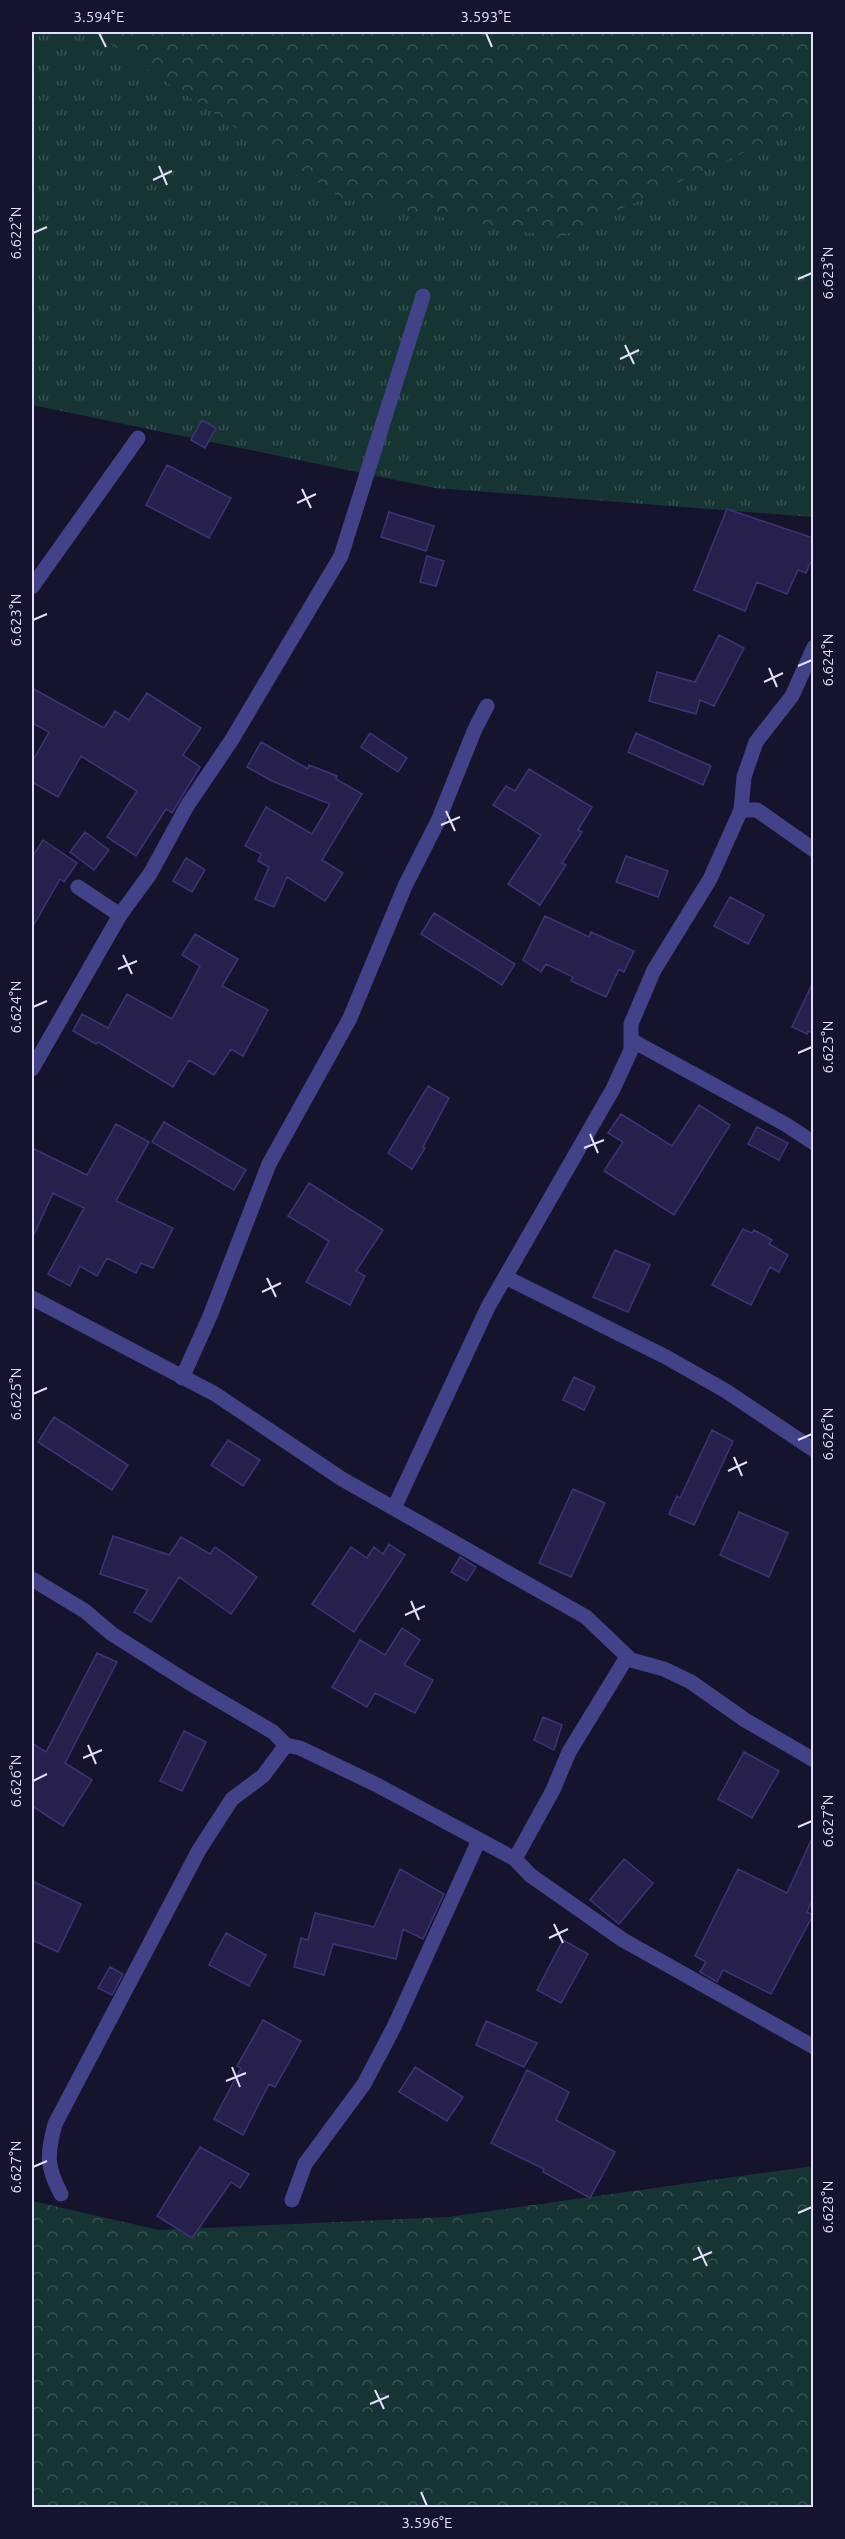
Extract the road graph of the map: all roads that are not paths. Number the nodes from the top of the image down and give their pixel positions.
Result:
1 (423, 296) dead end
2 (138, 438) dead end
3 (32, 587) edge
4 (813, 647) edge
5 (488, 706) dead end
6 (741, 810) junction
7 (813, 850) edge
8 (78, 887) dead end
9 (120, 915) junction
10 (631, 1040) junction
11 (32, 1069) edge
12 (813, 1143) edge
13 (505, 1277) junction
14 (32, 1298) edge
15 (182, 1378) junction
16 (813, 1450) edge
17 (394, 1508) junction
18 (32, 1581) edge
19 (627, 1657) junction
20 (286, 1745) junction
21 (813, 1760) edge
22 (479, 1840) junction
23 (515, 1859) junction
24 (813, 2047) edge
25 (61, 2194) dead end
26 (292, 2200) dead end

1 - 9 street
2 - 3 street
4 - 6 street
5 - 15 street
6 - 7 street
6 - 10 street
8 - 9 street
9 - 11 street
10 - 12 street
10 - 13 street
13 - 16 street
13 - 17 street
14 - 15 street
15 - 17 street
17 - 19 street
18 - 20 street
19 - 21 street
19 - 23 street
20 - 22 street
20 - 25 street
22 - 23 street
22 - 26 street
23 - 24 street

